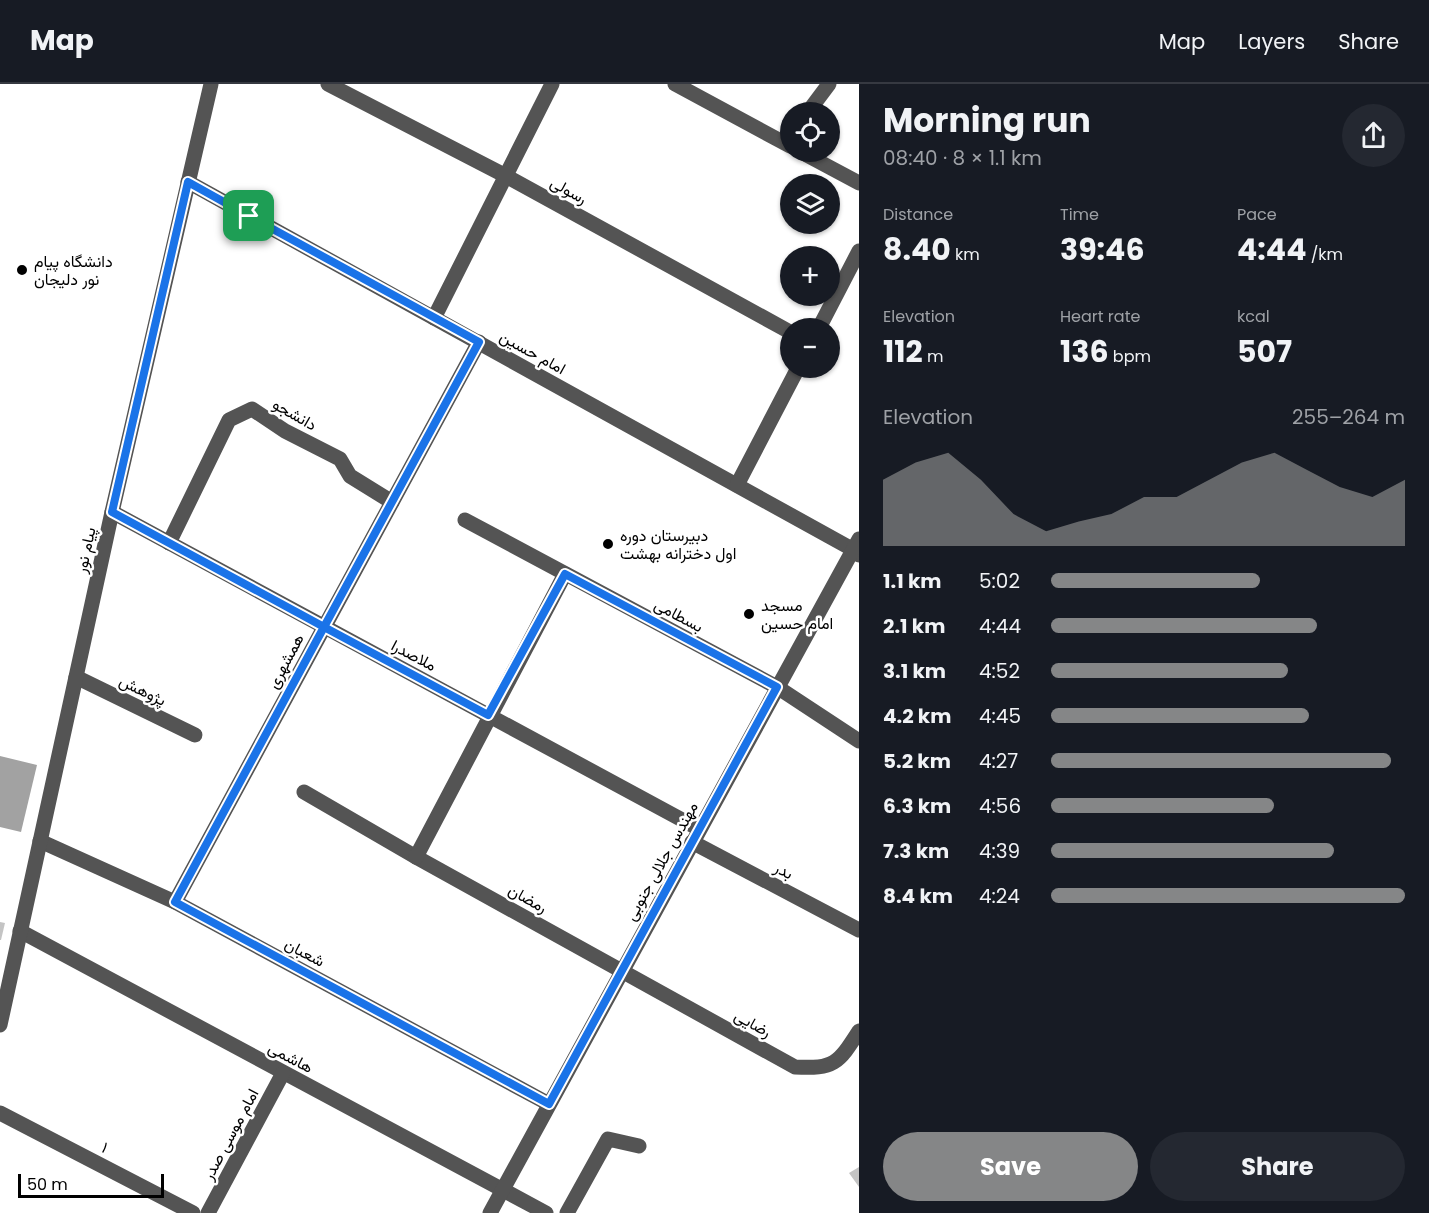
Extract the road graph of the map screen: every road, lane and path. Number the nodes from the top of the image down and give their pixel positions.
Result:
1 (211, 84) edge
2 (328, 84) edge
3 (552, 84) edge
4 (675, 84) edge
5 (829, 84) edge
6 (816, 102) edge
7 (780, 136) edge
8 (820, 162) edge
9 (506, 176) junction
10 (188, 182) junction
11 (859, 183) edge
12 (859, 251) edge
13 (434, 318) junction
14 (824, 318) edge
15 (780, 327) edge
16 (479, 342) junction
17 (793, 378) edge
18 (737, 485) junction
19 (392, 502) junction
20 (112, 512) junction
21 (465, 520) dead end
22 (169, 543) junction
23 (857, 548) edge
24 (565, 574) junction
25 (324, 627) junction
26 (76, 677) junction
27 (777, 687) junction
28 (488, 715) junction
29 (195, 735) dead end
30 (859, 741) edge
31 (304, 792) dead end
32 (696, 836) junction
33 (40, 841) junction
34 (416, 857) junction
35 (175, 902) junction
36 (859, 930) edge
37 (20, 931) junction
38 (622, 970) junction
39 (0, 1025) edge
40 (859, 1031) edge
41 (283, 1073) junction
42 (549, 1104) junction
43 (0, 1113) edge
44 (639, 1146) dead end
45 (502, 1190) junction
46 (193, 1213) edge
47 (208, 1213) edge
48 (490, 1213) edge
49 (546, 1213) edge
50 (567, 1213) edge

1 - 10 street, پیام نور
2 - 9 street, رسولی
3 - 9 street
4 - 7 street
5 - 6 street
8 - 11 street
9 - 13 street
9 - 15 street, رسولی
10 - 13 street, امام حسین
10 - 20 street, پیام نور
12 - 14 street
13 - 16 street, امام حسین
16 - 18 street, امام حسین
16 - 19 street, همشهری
17 - 18 street
18 - 23 street, امام حسین
19 - 22 street, دانشجو
19 - 25 street, همشهری
20 - 22 street, ملاصدرا
20 - 26 street, پیام نور
21 - 24 street, بسطامی
22 - 25 street, ملاصدرا
23 - 27 street, مهندس جلالی جنوبی
24 - 27 street, بسطامی
24 - 28 street
25 - 28 street, ملاصدرا
25 - 35 street, همشهری
26 - 29 street, پژوهش
26 - 33 street, پیام نور
27 - 30 street, بسطامی
27 - 32 street, مهندس جلالی جنوبی
28 - 32 street, ملاصدرا
28 - 34 street
31 - 34 street, رمضان
32 - 36 street, بدر
32 - 38 street, مهندس جلالی جنوبی
33 - 35 street, شعبان
33 - 37 street, پیام نور
34 - 38 street, رمضان
35 - 42 street, شعبان
37 - 39 street, پیام نور
37 - 41 street, هاشمی
38 - 40 street, رضایی
38 - 42 street, مهندس جلالی جنوبی
41 - 45 street, هاشمی
41 - 47 street, امام موسی صدر
42 - 45 street, مهندس جلالی جنوبی
43 - 46 street, ۱
44 - 50 street
45 - 48 street, مهندس جلالی جنوبی
45 - 49 street, هاشمی

